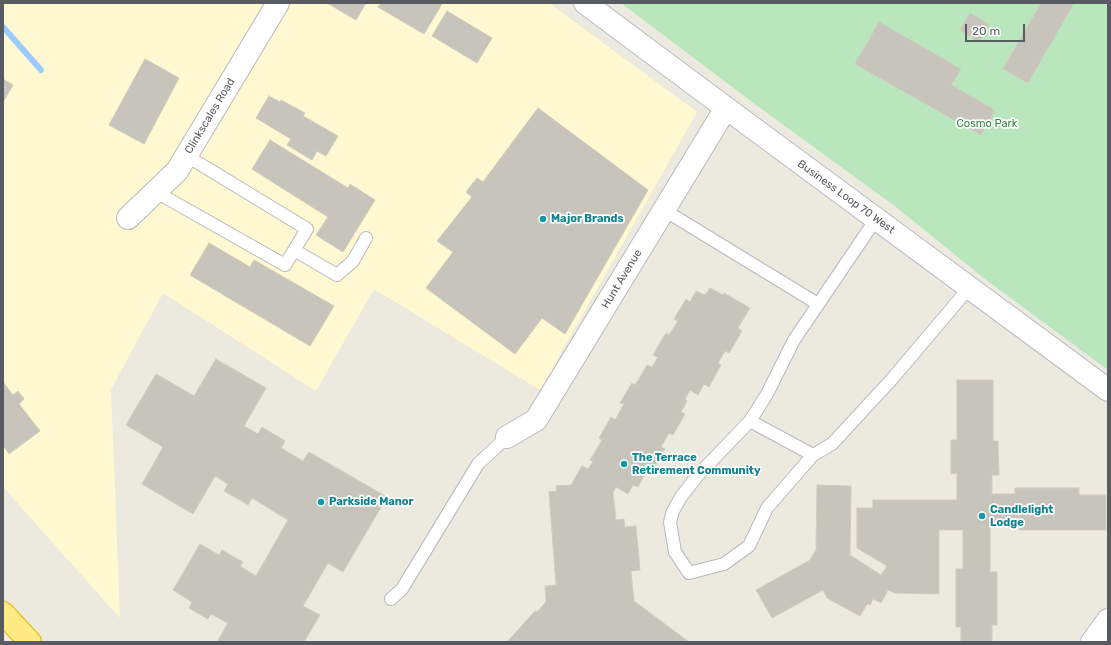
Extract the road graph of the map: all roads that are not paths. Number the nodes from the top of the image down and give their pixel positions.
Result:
1 (278, 3) edge
2 (585, 3) edge
3 (726, 108) junction
4 (187, 156) junction
5 (156, 192) junction
6 (664, 210) junction
7 (128, 218) dead end
8 (876, 219) junction
9 (366, 238) dead end
10 (294, 250) junction
11 (969, 288) junction
12 (818, 304) junction
13 (1108, 390) edge
14 (750, 421) junction
15 (507, 437) joint
16 (813, 455) junction
17 (392, 599) dead end
18 (3, 613) edge
19 (1108, 620) edge
20 (30, 642) edge
21 (1092, 642) edge

1 - 4 street, Clinkscales Road
2 - 3 street, Business Loop 70 West
3 - 6 street, Hunt Avenue
3 - 8 street, Business Loop 70 West
4 - 5 street, Clinkscales Road
4 - 10 lane
5 - 7 street, Clinkscales Road
5 - 10 lane
6 - 12 lane
6 - 15 street, Hunt Avenue
8 - 11 street, Business Loop 70 West
8 - 12 lane
9 - 10 lane
11 - 13 street, Business Loop 70 West
11 - 16 lane
12 - 14 lane
14 - 16 lane
14 - 16 lane
15 - 17 lane
18 - 20 highway
19 - 21 street

